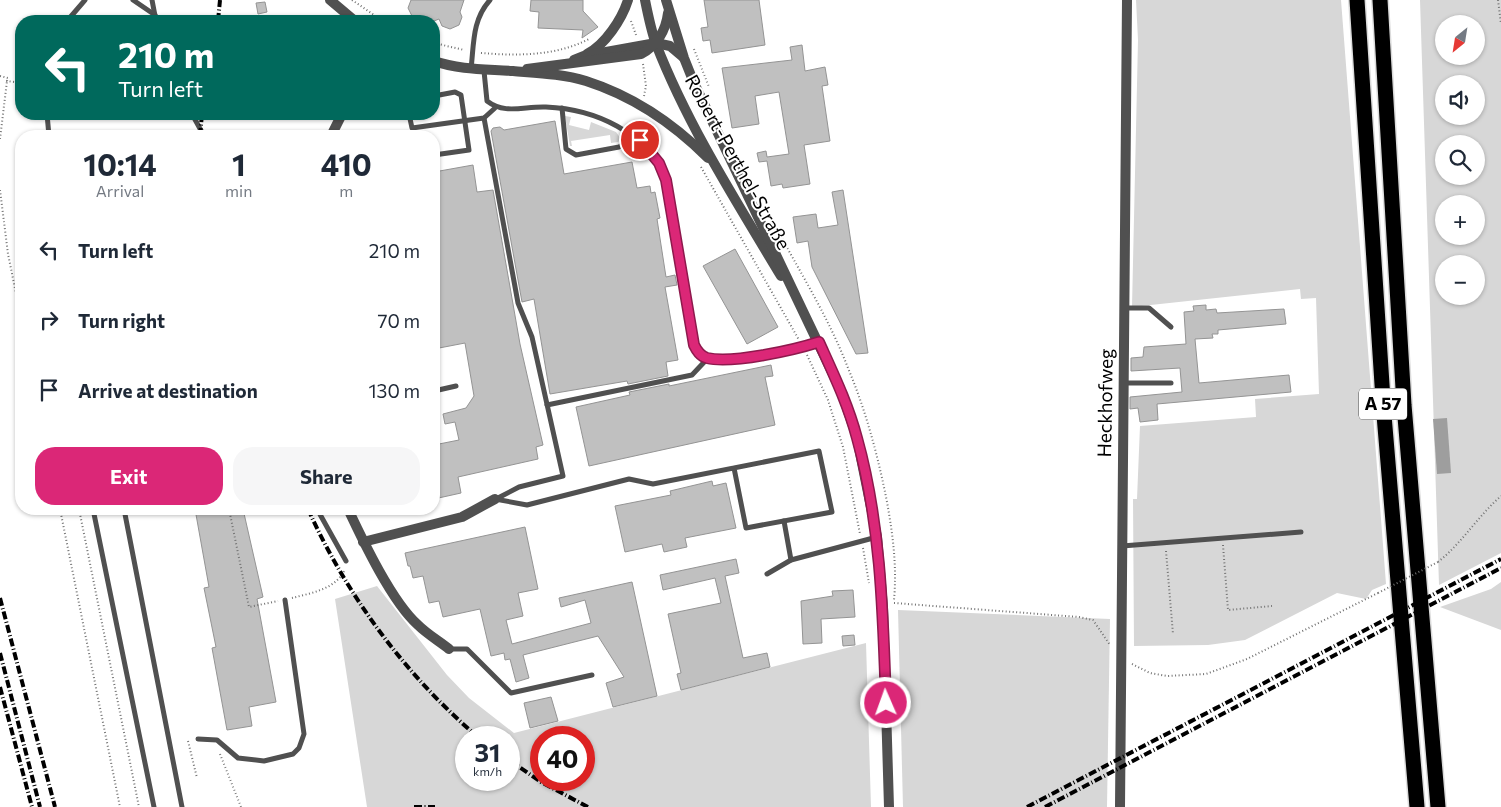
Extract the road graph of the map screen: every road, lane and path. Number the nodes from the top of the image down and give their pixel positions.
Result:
1 (85, 0) edge
2 (132, 0) edge
3 (152, 0) edge
4 (330, 0) edge
5 (352, 0) edge
6 (490, 0) edge
7 (628, 0) edge
8 (645, 0) edge
9 (1127, 0) edge
10 (1357, 0) edge
11 (1380, 0) edge
12 (1498, 0) edge
13 (667, 4) edge
14 (72, 15) edge
15 (152, 15) edge
16 (155, 15) edge
17 (348, 15) edge
18 (374, 15) edge
19 (1501, 24) edge
20 (590, 38) dead end
21 (656, 43) junction
22 (440, 44) edge
23 (693, 48) dead end
24 (473, 52) junction
25 (584, 56) junction
26 (684, 58) junction
27 (440, 62) edge
28 (569, 63) junction
29 (471, 69) junction
30 (484, 71) junction
31 (511, 71) junction
32 (0, 76) edge
33 (7, 81) junction
34 (15, 82) edge
35 (711, 91) dead end
36 (440, 95) edge
37 (495, 108) junction
38 (562, 108) junction
39 (484, 118) junction
40 (410, 120) edge
41 (465, 121) junction
42 (412, 128) joint
43 (634, 137) junction
44 (0, 139) edge
45 (440, 154) edge
46 (699, 164) dead end
47 (715, 166) junction
48 (0, 190) edge
49 (778, 232) dead end
50 (15, 288) edge
51 (1123, 308) junction
52 (1172, 326) dead end
53 (817, 338) junction
54 (803, 347) junction
55 (708, 358) junction
56 (1122, 383) junction
57 (1170, 383) dead end
58 (456, 386) dead end
59 (440, 390) edge
60 (547, 405) junction
61 (734, 468) junction
62 (1501, 496) edge
63 (495, 499) junction
64 (61, 515) edge
65 (80, 515) edge
66 (94, 515) edge
67 (125, 515) edge
68 (230, 515) edge
69 (320, 515) edge
70 (351, 515) edge
71 (784, 521) junction
72 (1301, 532) dead end
73 (877, 537) junction
74 (1222, 538) junction
75 (861, 541) junction
76 (363, 542) junction
77 (1165, 543) junction
78 (1121, 547) junction
79 (346, 560) joint
80 (791, 560) junction
81 (767, 574) dead end
82 (870, 586) dead end
83 (285, 600) junction
84 (894, 603) junction
85 (1272, 606) dead end
86 (882, 607) junction
87 (894, 611) dead end
88 (1173, 634) dead end
89 (449, 649) joint
90 (1120, 655) junction
91 (592, 675) dead end
92 (198, 739) dead end
93 (215, 740) junction
94 (188, 741) dead end
95 (197, 778) dead end
96 (120, 807) edge
97 (139, 807) edge
98 (154, 807) edge
99 (182, 807) edge
100 (241, 807) edge
101 (890, 807) edge
102 (1120, 807) edge
103 (1417, 807) edge
104 (1438, 807) edge

1 - 14 lane
2 - 15 lane
3 - 16 lane
4 - 17 street
5 - 18 path
6 - 24 lane
7 - 25 street
8 - 21 street, Robert-Perthel-Straße
9 - 51 street, Heckhofweg
10 - 103 highway, A 57
11 - 104 highway, A 57
12 - 19 path
13 - 21 street
13 - 26 street, Robert-Perthel-Straße
20 - 24 path
21 - 25 street
21 - 26 street
21 - 28 street
21 - 47 street, Robert-Perthel-Straße
22 - 24 path
23 - 35 path
24 - 29 lane
25 - 28 street
26 - 53 street, Robert-Perthel-Straße
27 - 29 street
28 - 31 street
29 - 30 street
30 - 31 street
30 - 37 lane
31 - 47 street
32 - 33 path
33 - 34 path
33 - 44 path
36 - 41 lane
37 - 38 lane
37 - 39 lane
38 - 43 lane
38 - 43 lane
39 - 41 lane
39 - 60 lane
40 - 42 lane
41 - 42 lane
41 - 45 lane
43 - 55 lane
46 - 54 path
47 - 53 street, Robert-Perthel-Straße
48 - 50 path
49 - 84 path
51 - 52 lane
51 - 56 street, Heckhofweg
53 - 54 lane
53 - 73 street, Robert-Perthel-Straße
54 - 55 lane
54 - 75 path
55 - 60 lane
56 - 57 lane
56 - 78 street, Heckhofweg
58 - 59 lane
60 - 63 lane
61 - 63 lane
61 - 71 lane
61 - 71 lane
62 - 90 path, bridge
63 - 76 street
64 - 96 path
65 - 97 path
66 - 98 lane
67 - 99 lane
68 - 83 path
69 - 79 lane
70 - 76 street
71 - 80 lane
72 - 74 lane
73 - 75 lane
73 - 86 street, Robert-Perthel-Straße
74 - 77 lane
74 - 85 path
75 - 80 lane
75 - 82 path
76 - 89 street
77 - 78 lane
77 - 88 path
78 - 90 street, Heckhofweg
79 - 83 path
80 - 81 lane
83 - 93 lane
84 - 86 path
84 - 87 path
84 - 90 path
86 - 101 street, Robert-Perthel-Straße
89 - 91 lane
90 - 102 street, Heckhofweg
92 - 93 lane
93 - 100 path
94 - 95 path

